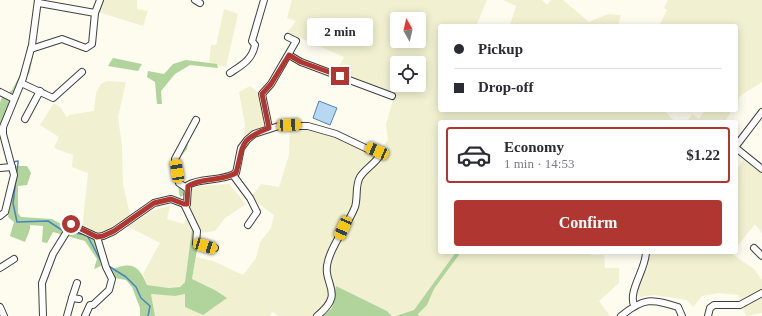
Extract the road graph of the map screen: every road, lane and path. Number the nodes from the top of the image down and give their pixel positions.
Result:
1 (100, 0) edge
2 (264, 0) edge
3 (39, 1) edge
4 (94, 13) junction
5 (288, 37) dead end
6 (31, 49) junction
7 (289, 55) junction
8 (82, 72) dead end
9 (230, 73) dead end
10 (21, 83) junction
11 (40, 91) junction
12 (0, 92) edge
13 (392, 96) dead end
14 (14, 98) junction
15 (762, 112) edge
16 (25, 119) dead end
17 (196, 120) dead end
18 (269, 128) junction
19 (1, 133) edge
20 (738, 144) edge
21 (738, 149) edge
22 (12, 167) junction
23 (0, 168) edge
24 (762, 169) edge
25 (233, 175) junction
26 (188, 189) junction
27 (184, 204) junction
28 (0, 216) edge
29 (248, 225) dead end
30 (97, 237) junction
31 (215, 248) dead end
32 (754, 248) dead end
33 (646, 254) edge
34 (762, 256) edge
35 (14, 259) dead end
36 (0, 268) edge
37 (77, 283) dead end
38 (762, 293) edge
39 (72, 298) junction
40 (79, 299) dead end
41 (634, 305) junction
42 (0, 307) edge
43 (4, 316) edge
44 (43, 316) edge
45 (66, 316) edge
46 (86, 316) edge
47 (317, 316) edge
48 (621, 316) edge
49 (682, 316) edge
50 (708, 316) edge

1 - 4 street
2 - 9 street
3 - 4 street
3 - 6 street
4 - 6 street
5 - 7 street
6 - 10 street
7 - 13 street
7 - 18 street
8 - 11 street
10 - 11 street
10 - 14 street
11 - 16 street
12 - 14 street
14 - 19 street
15 - 20 street
17 - 26 street
18 - 25 street
18 - 47 street
19 - 22 street
21 - 24 street
22 - 23 street
22 - 28 street
25 - 26 street
25 - 29 street
26 - 27 street
27 - 30 street
27 - 31 street
30 - 44 street
30 - 46 street
32 - 34 street
33 - 41 street
35 - 36 street
37 - 39 street
38 - 50 street
39 - 40 street
39 - 45 street
41 - 48 street
41 - 49 street
42 - 43 street

